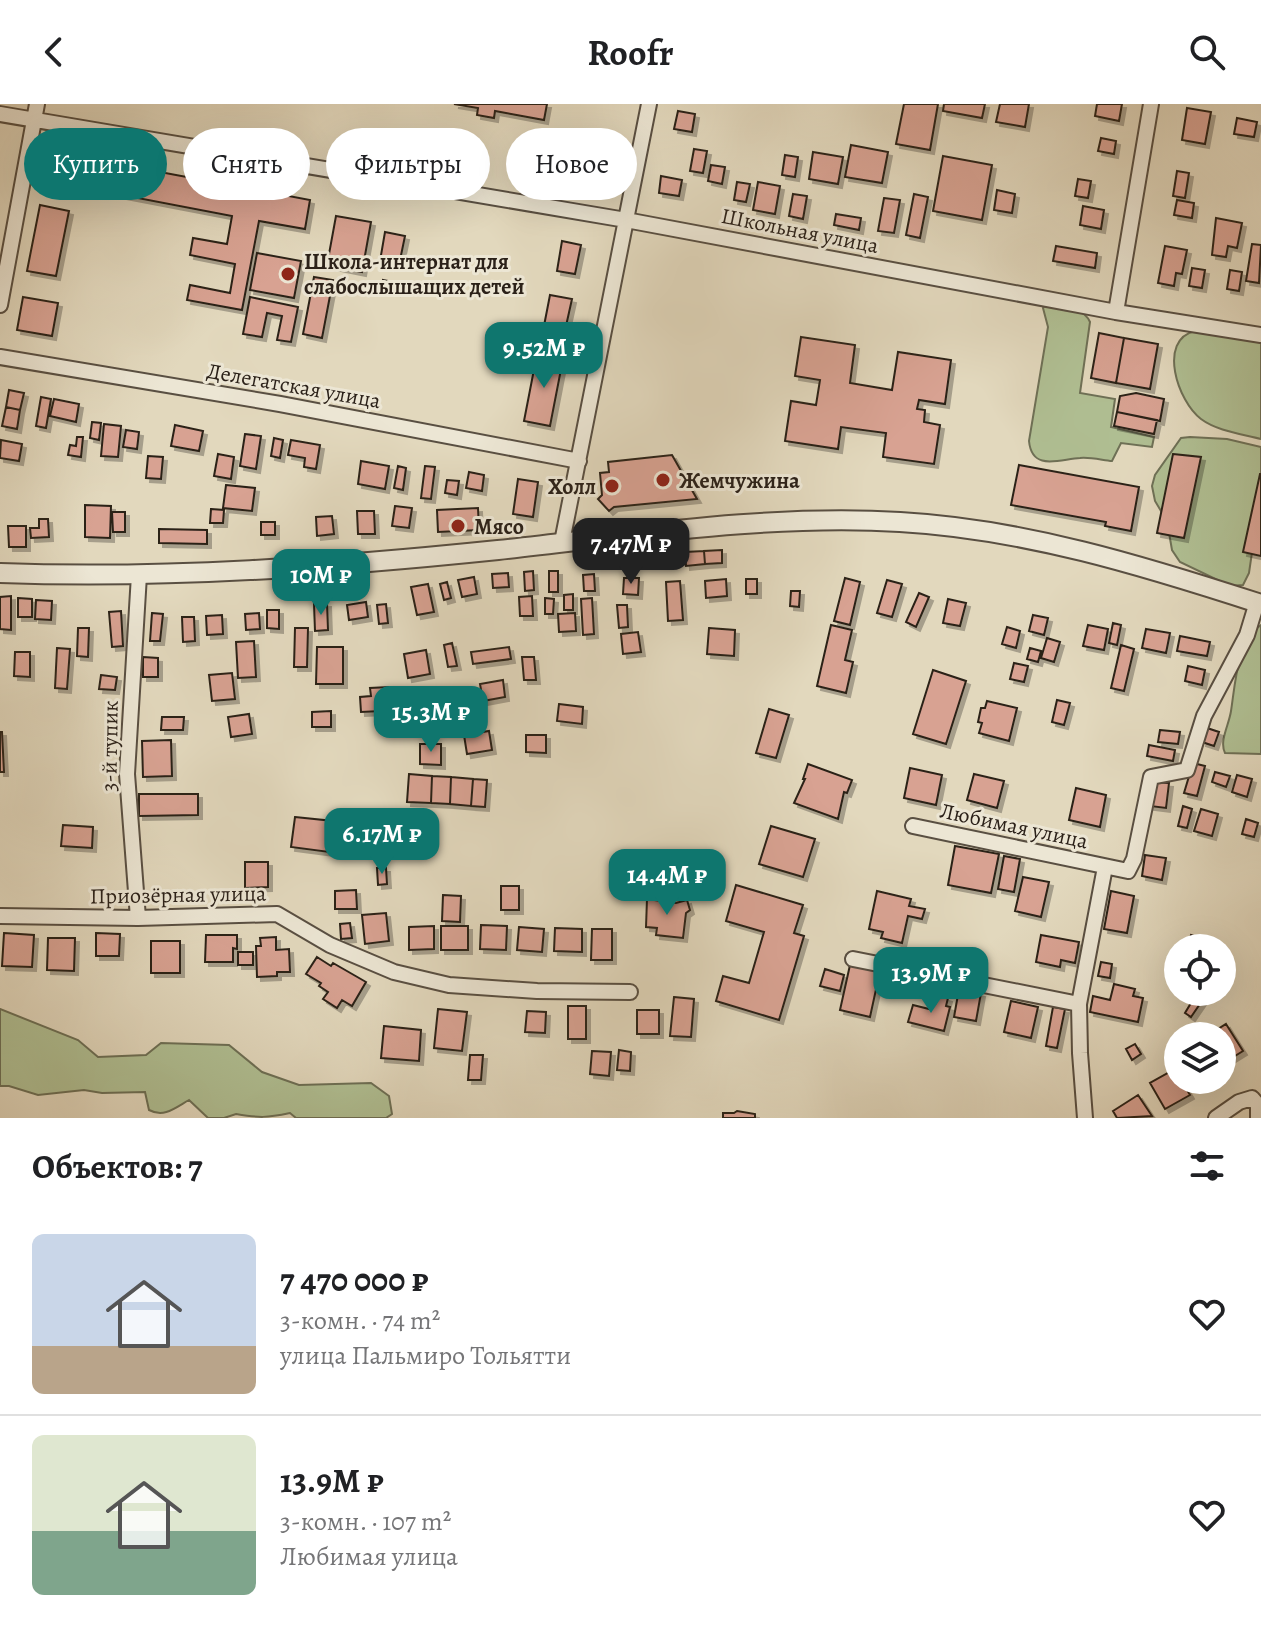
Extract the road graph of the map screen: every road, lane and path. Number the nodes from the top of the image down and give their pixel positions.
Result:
1 (37, 104) edge
2 (649, 104) edge
3 (1151, 104) edge
4 (0, 114) edge
5 (34, 120) junction
6 (626, 220) junction
7 (0, 305) edge
8 (1116, 312) junction
9 (1261, 335) edge
10 (0, 357) edge
11 (579, 461) junction
12 (562, 542) junction
13 (0, 573) edge
14 (139, 575) junction
15 (1259, 603) edge
16 (913, 826) dead end
17 (1105, 867) junction
18 (0, 916) edge
19 (138, 918) junction
20 (853, 959) dead end
21 (630, 992) dead end
22 (1079, 1004) junction
23 (1085, 1118) edge
24 (1216, 1118) edge
25 (1258, 1118) edge

1 - 5 street
2 - 6 street
3 - 8 street
4 - 5 street, Школьная улица
5 - 6 street, Школьная улица
5 - 7 street
6 - 8 street, Школьная улица
6 - 11 street
8 - 9 street, Школьная улица
10 - 11 street, Делегатская улица
11 - 12 street
12 - 14 street
12 - 15 street
13 - 14 street
14 - 19 street, 3-й тупик
15 - 17 street, Любимая улица
16 - 17 street, Любимая улица
17 - 22 street, Любимая улица
18 - 19 street, Приозёрная улица
19 - 21 street, Приозёрная улица
20 - 22 street
22 - 23 street, Любимая улица
24 - 25 street

